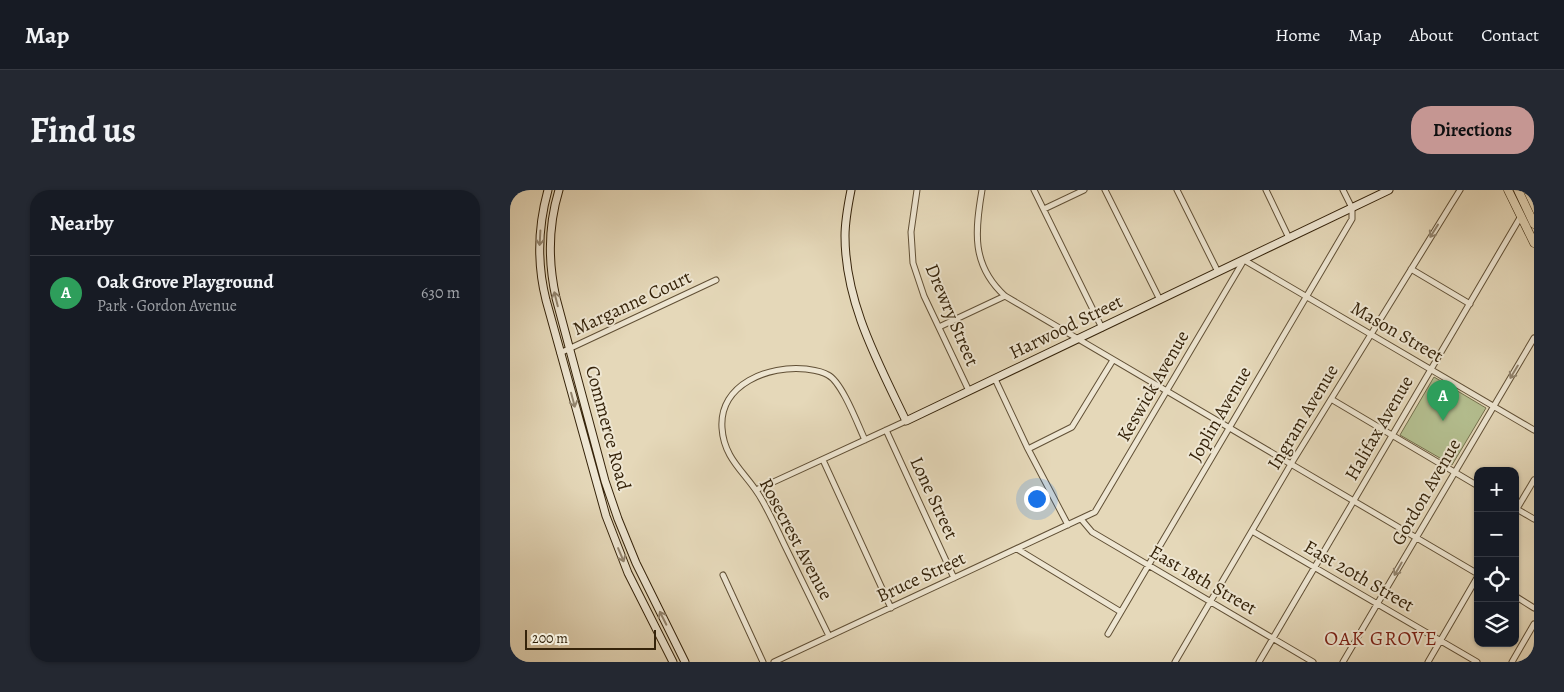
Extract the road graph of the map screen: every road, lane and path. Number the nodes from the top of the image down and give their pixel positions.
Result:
1 (548, 190) edge
2 (559, 190) edge
3 (851, 190) edge
4 (917, 190) edge
5 (982, 190) edge
6 (1034, 190) edge
7 (1084, 190) edge
8 (1105, 190) edge
9 (1177, 190) edge
10 (1266, 190) edge
11 (1343, 190) edge
12 (1389, 190) edge
13 (1460, 190) edge
14 (1508, 190) edge
15 (1518, 190) edge
16 (1352, 208) junction
17 (1044, 209) junction
18 (1528, 212) junction
19 (1521, 217) junction
20 (1534, 224) edge
21 (1289, 238) junction
22 (1534, 244) edge
23 (1244, 260) junction
24 (1411, 269) junction
25 (1218, 272) junction
26 (716, 280) dead end
27 (1005, 296) junction
28 (1306, 297) junction
29 (1160, 300) junction
30 (1470, 304) junction
31 (939, 327) junction
32 (1102, 328) junction
33 (1371, 335) junction
34 (1534, 338) edge
35 (1078, 339) junction
36 (570, 349) junction
37 (560, 353) junction
38 (1113, 360) junction
39 (1431, 370) junction
40 (995, 379) junction
41 (969, 391) junction
42 (1167, 392) junction
43 (1331, 399) junction
44 (1494, 407) junction
45 (906, 421) junction
46 (1229, 428) junction
47 (886, 430) junction
48 (1534, 430) edge
49 (1392, 436) junction
50 (865, 440) junction
51 (1028, 449) junction
52 (823, 460) junction
53 (1291, 464) junction
54 (1455, 472) junction
55 (1534, 480) edge
56 (1474, 484) edge
57 (756, 490) junction
58 (1354, 501) junction
59 (1519, 505) edge
60 (1519, 512) edge
61 (1081, 519) junction
62 (1534, 519) edge
63 (1068, 526) junction
64 (1252, 530) junction
65 (1416, 538) junction
66 (1017, 549) junction
67 (1148, 566) junction
68 (1315, 567) junction
69 (1474, 573) edge
70 (723, 575) dead end
71 (954, 578) junction
72 (1474, 582) edge
73 (1519, 599) edge
74 (1210, 602) junction
75 (1378, 604) junction
76 (892, 608) junction
77 (1534, 608) edge
78 (1121, 612) junction
79 (1534, 624) edge
80 (1108, 634) dead end
81 (829, 636) junction
82 (1273, 638) junction
83 (1440, 640) junction
84 (673, 662) edge
85 (685, 662) edge
86 (763, 662) edge
87 (774, 662) edge
88 (1175, 662) edge
89 (1259, 662) edge
90 (1313, 662) edge
91 (1343, 662) edge
92 (1428, 662) edge
93 (1477, 662) edge
94 (1512, 662) edge

1 -> 37 main road, Commerce Road
36 -> 2 main road, Commerce Road
3 - 45 main road
4 - 31 street, Drewry Street
5 - 27 street
6 - 17 street
7 - 17 street
8 - 29 street
9 - 25 street
10 - 21 street
11 - 16 street
12 - 16 main road, Harwood Street
13 -> 24 street, Ingram Avenue
14 - 19 main road
15 - 18 main road
16 - 21 main road, Harwood Street
16 - 28 street, Joplin Avenue
17 - 32 street
18 - 19 street, Halifax Avenue
18 - 20 main road
19 - 22 main road
19 - 30 street, Halifax Avenue
21 - 23 main road, Harwood Street
23 - 25 main road, Harwood Street
23 - 28 street, Mason Street
23 - 42 street, Keswick Avenue
24 - 30 street
24 - 33 street, Ingram Avenue
25 - 29 main road, Harwood Street
26 - 36 street, Marganne Court
27 - 31 street
27 - 35 street
28 - 33 street, Mason Street
28 - 46 street, Joplin Avenue
29 - 32 main road, Harwood Street
30 - 39 street, Halifax Avenue
31 - 41 street, Drewry Street
32 - 35 main road, Harwood Street
33 - 39 street, Mason Street
33 - 43 street, Ingram Avenue
34 -> 44 street, Gordon Avenue
35 - 38 street
35 - 40 main road, Harwood Street
36 - 37 street, Marganne Court
85 -> 36 main road, Commerce Road
37 -> 84 main road, Commerce Road
38 - 42 street
38 - 51 street
39 - 44 street, Mason Street
39 - 49 street, Halifax Avenue
40 - 41 main road, Harwood Street
40 - 51 street
41 - 45 main road, Harwood Street
42 - 46 street
42 - 61 street, Keswick Avenue
43 - 49 street
43 - 53 street, Ingram Avenue
44 - 48 street, Mason Street
44 - 54 street, Gordon Avenue
45 - 47 street, Harwood Street
46 - 53 street
46 - 67 street, Joplin Avenue
47 - 50 street, Harwood Street
47 - 71 street, Lone Street
49 - 54 street
49 - 58 street, Halifax Avenue
50 - 52 street, Harwood Street
50 - 57 street, Rosecrest Avenue
51 - 63 street
52 - 57 street, Harwood Street
52 - 76 street
53 - 58 street
53 - 64 street, Ingram Avenue
54 - 56 street
54 - 65 street, Gordon Avenue
55 - 59 street
57 - 81 street, Rosecrest Avenue
58 - 65 street
58 - 68 street, Halifax Avenue
60 - 62 street
61 - 63 street, Bruce Street
61 - 67 street, East 18th Street
63 - 66 street, Bruce Street
64 - 68 street, East 20th Street
64 - 74 street, Ingram Avenue
65 - 69 street
65 -> 75 street, Gordon Avenue
66 - 71 street, Bruce Street
66 - 78 street
67 - 74 street, East 18th Street
67 - 78 street, Joplin Avenue
68 - 75 street, East 20th Street
68 - 82 street, Halifax Avenue
70 - 86 street
71 - 76 street, Bruce Street
72 - 83 street
73 - 77 street
74 - 82 street, East 18th Street
74 - 88 street, Ingram Avenue
75 - 83 street, East 20th Street
75 - 91 street, Gordon Avenue
76 - 81 street, Bruce Street
78 - 80 street, Joplin Avenue
79 - 94 street
81 - 87 street, Bruce Street
82 - 89 street, Halifax Avenue
82 - 90 street, East 18th Street
83 - 92 street
83 - 93 street, East 20th Street

